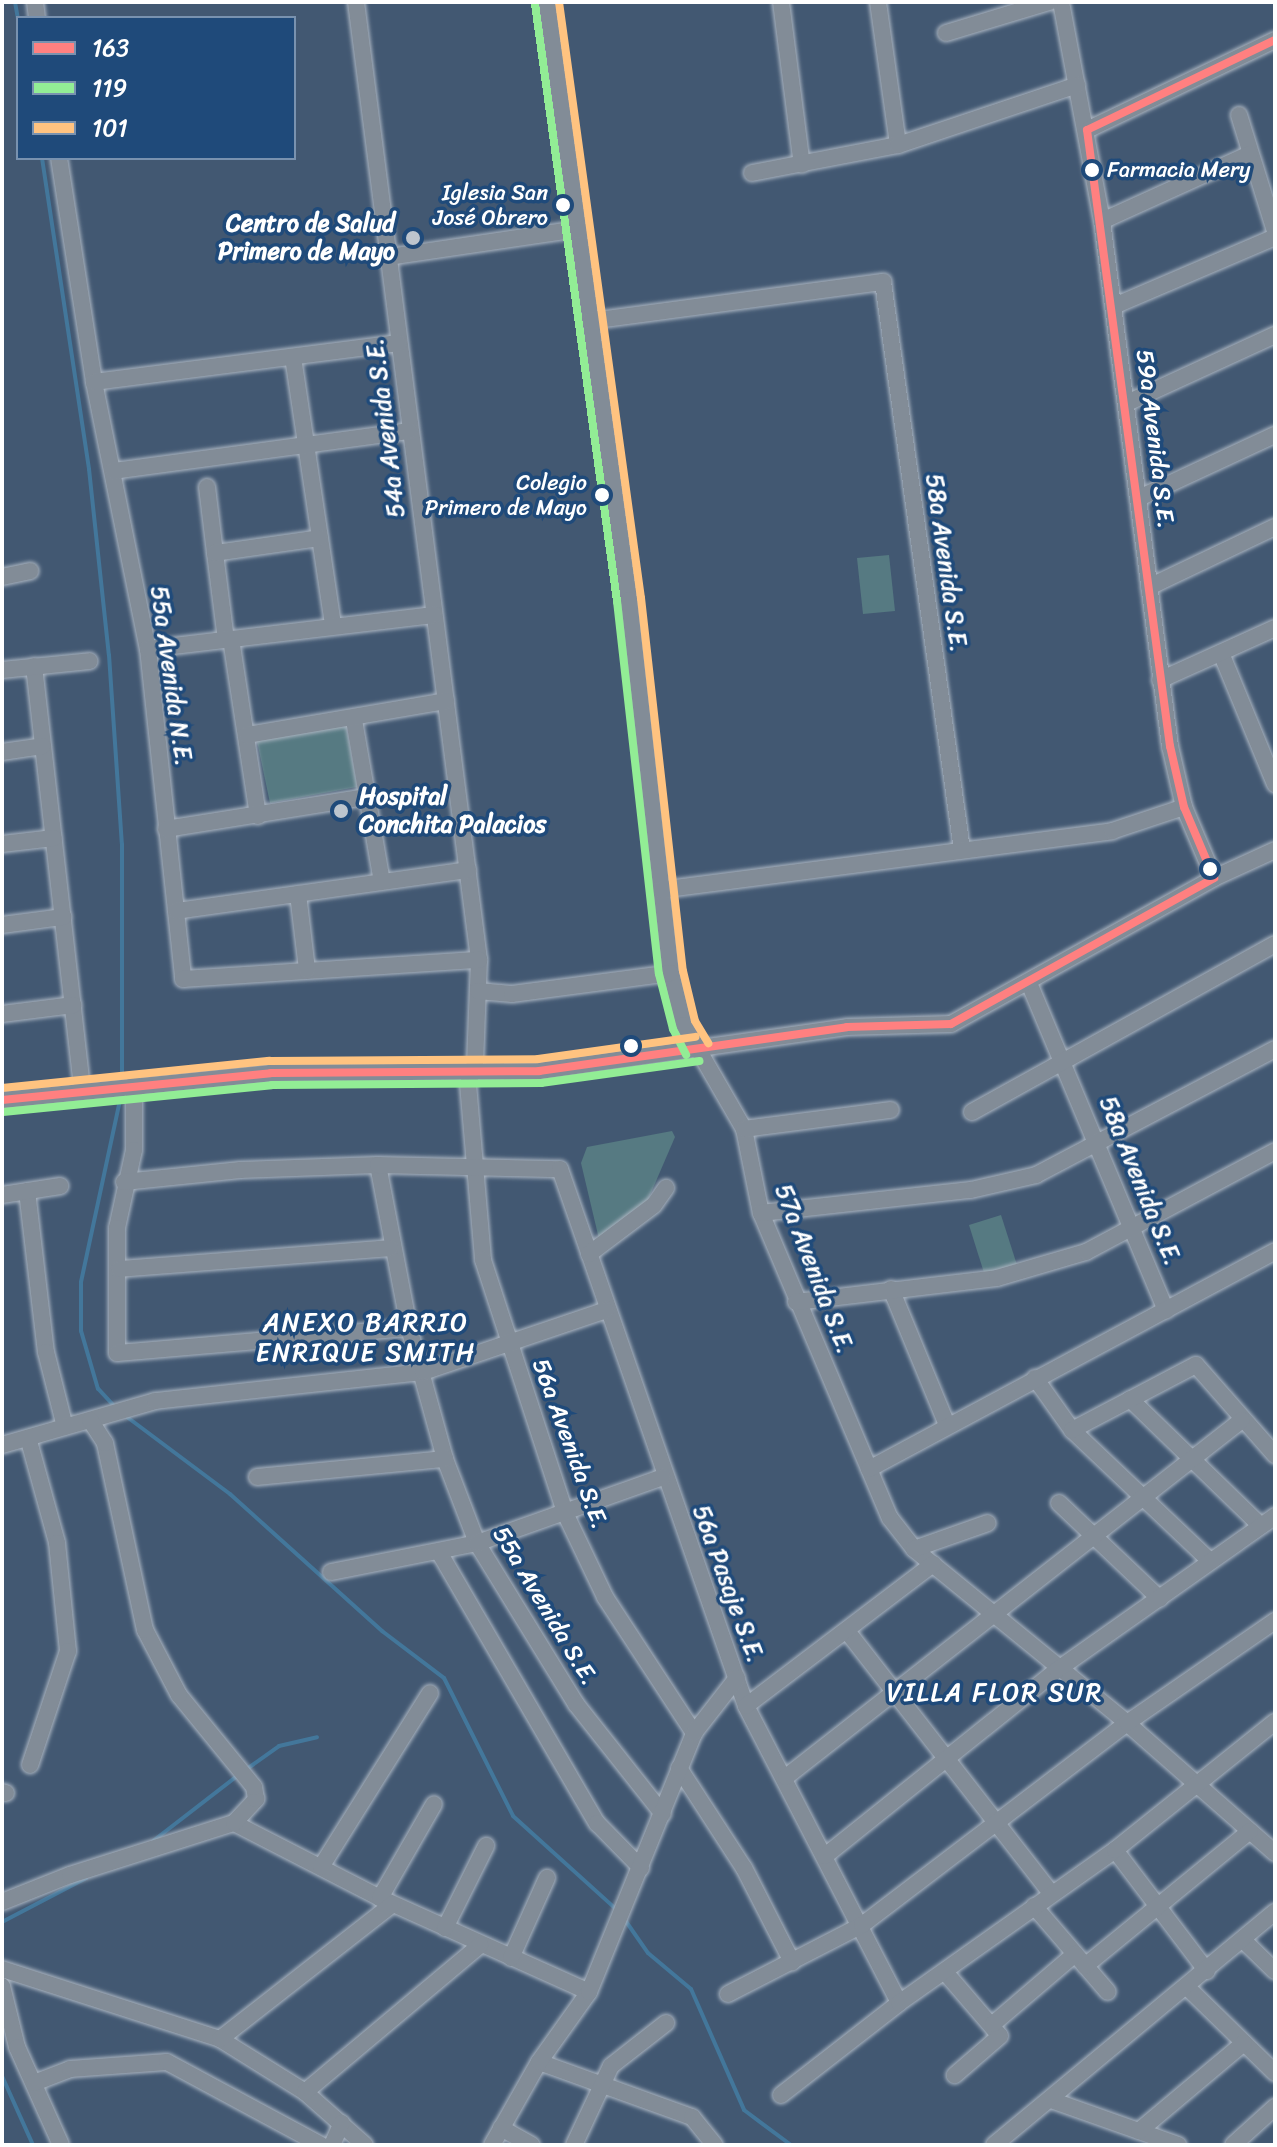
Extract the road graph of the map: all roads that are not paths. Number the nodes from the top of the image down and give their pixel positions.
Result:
1 (356, 2) edge
2 (547, 2) edge
3 (781, 2) edge
4 (878, 2) edge
5 (1049, 2) edge
6 (1061, 2) edge
7 (946, 33) dead end
8 (1275, 40) edge
9 (1077, 85) junction
10 (1239, 115) dead end
11 (1087, 130) junction
12 (898, 145) junction
13 (1250, 154) junction
14 (59, 160) edge
15 (802, 165) junction
16 (752, 173) dead end
17 (1102, 221) junction
18 (579, 229) junction
19 (1275, 234) edge
20 (389, 257) junction
21 (1114, 306) junction
22 (590, 321) junction
23 (1275, 335) edge
24 (399, 343) junction
25 (293, 357) junction
26 (94, 382) junction
27 (1127, 403) junction
28 (409, 431) junction
29 (1275, 435) edge
30 (307, 444) junction
31 (113, 471) junction
32 (207, 487) dead end
33 (1139, 498) junction
34 (1275, 527) edge
35 (320, 538) junction
36 (215, 553) junction
37 (30, 571) dead end
38 (2, 577) edge
39 (1149, 587) junction
40 (434, 615) junction
41 (333, 626) junction
42 (1275, 628) edge
43 (228, 639) junction
44 (148, 649) junction
45 (1221, 653) junction
46 (90, 661) dead end
47 (34, 666) junction
48 (2, 670) edge
49 (1160, 680) junction
50 (446, 701) junction
51 (354, 720) junction
52 (247, 735) junction
53 (43, 746) junction
54 (2, 752) edge
55 (1275, 784) edge
56 (366, 797) junction
57 (1184, 807) junction
58 (258, 816) junction
59 (166, 829) junction
60 (54, 838) junction
61 (2, 844) edge
62 (962, 850) junction
63 (1275, 850) edge
64 (468, 870) junction
65 (1214, 878) junction
66 (382, 882) junction
67 (660, 890) junction
68 (298, 894) junction
69 (176, 911) junction
70 (63, 917) junction
71 (2, 925) edge
72 (1275, 944) edge
73 (479, 960) junction
74 (307, 970) junction
75 (671, 973) junction
76 (1029, 983) junction
77 (478, 991) junction
78 (73, 1005) junction
79 (2, 1014) edge
80 (697, 1049) junction
81 (1275, 1049) edge
82 (1064, 1059) junction
83 (474, 1068) junction
84 (126, 1085) junction
85 (82, 1090) junction
86 (2, 1100) edge
87 (891, 1110) dead end
88 (972, 1112) dead end
89 (744, 1129) junction
90 (1100, 1145) junction
91 (1275, 1151) edge
92 (378, 1165) junction
93 (475, 1165) junction
94 (124, 1182) junction
95 (60, 1186) dead end
96 (666, 1188) dead end
97 (27, 1191) junction
98 (2, 1195) edge
99 (761, 1213) junction
100 (1133, 1229) junction
101 (390, 1248) junction
102 (1275, 1251) edge
103 (589, 1254) junction
104 (119, 1269) junction
105 (891, 1289) junction
106 (796, 1302) junction
107 (606, 1310) junction
108 (1166, 1310) junction
109 (409, 1328) junction
110 (509, 1345) junction
111 (423, 1372) junction
112 (1035, 1378) junction
113 (1130, 1399) junction
114 (93, 1419) junction
115 (1242, 1420) junction
116 (947, 1425) junction
117 (65, 1427) junction
118 (1072, 1430) junction
119 (29, 1441) junction
120 (2, 1445) edge
121 (1275, 1455) edge
122 (445, 1459) junction
123 (1192, 1460) junction
124 (869, 1469) junction
125 (257, 1477) dead end
126 (663, 1477) junction
127 (1143, 1499) junction
128 (1059, 1503) dead end
129 (565, 1513) junction
130 (1268, 1521) edge
131 (988, 1523) dead end
132 (1094, 1538) junction
133 (477, 1543) junction
134 (914, 1549) junction
135 (439, 1552) junction
136 (1210, 1561) junction
137 (933, 1564) junction
138 (331, 1572) dead end
139 (1160, 1599) junction
140 (994, 1616) junction
141 (1275, 1621) edge
142 (847, 1631) junction
143 (1057, 1670) junction
144 (737, 1678) junction
145 (897, 1692) junction
146 (430, 1693) dead end
147 (746, 1706) junction
148 (1275, 1722) edge
149 (1127, 1723) junction
150 (694, 1733) junction
151 (946, 1757) junction
152 (30, 1765) dead end
153 (679, 1768) junction
154 (786, 1777) junction
155 (1196, 1784) junction
156 (434, 1804) dead end
157 (663, 1814) junction
158 (996, 1822) junction
159 (234, 1823) junction
160 (1250, 1831) junction
161 (486, 1846) dead end
162 (1115, 1850) junction
163 (1275, 1853) edge
164 (825, 1856) junction
165 (321, 1867) junction
166 (641, 1868) junction
167 (547, 1878) dead end
168 (1051, 1893) junction
169 (387, 1901) junction
170 (2, 1902) edge
171 (1034, 1906) junction
172 (1160, 1907) junction
173 (1275, 1912) edge
174 (862, 1925) junction
175 (445, 1928) junction
176 (1244, 1941) junction
177 (480, 1945) junction
178 (511, 1958) junction
179 (1080, 1960) junction
180 (792, 1962) junction
181 (2, 1969) edge
182 (1207, 1971) junction
183 (1275, 1971) edge
184 (945, 1972) junction
185 (2, 1986) edge
186 (1187, 1987) junction
187 (589, 1992) junction
188 (1108, 1992) dead end
189 (728, 1994) dead end
190 (899, 2003) junction
191 (666, 2023) dead end
192 (993, 2024) junction
193 (220, 2039) junction
194 (1244, 2043) junction
195 (539, 2062) junction
196 (1275, 2073) edge
197 (955, 2075) dead end
198 (34, 2083) junction
199 (599, 2084) junction
200 (305, 2092) junction
201 (781, 2095) dead end
202 (1051, 2100) junction
203 (1275, 2107) edge
204 (342, 2123) junction
205 (501, 2128) junction
206 (1139, 2131) junction
207 (61, 2145) edge
208 (321, 2145) edge
209 (332, 2145) edge
210 (365, 2145) edge
211 (492, 2145) edge
212 (532, 2145) edge
213 (574, 2145) edge
214 (715, 2145) edge
215 (994, 2145) edge
216 (1178, 2145) edge
217 (1233, 2145) edge

1 - 20 street, 54a Avenida S.E.
2 - 18 street, 57a Avenida S.E.
3 - 15 street
4 - 12 street
5 - 7 street
6 - 9 street, 59a Avenida S.E.
8 - 11 street
9 - 11 street, 59a Avenida S.E.
9 - 12 street
10 - 13 street
11 - 17 street, 59a Avenida S.E.
12 - 15 street
13 - 17 street
13 - 19 street
14 - 26 street, 55a Avenida N.E.
15 - 16 street
17 - 21 street, 59a Avenida S.E.
18 - 20 street
18 - 22 street, 57a Avenida S.E.
19 - 21 street
20 - 24 street, 54a Avenida S.E.
21 - 27 street, 59a Avenida S.E.
22 - 62 street, 58a Avenida S.E.
22 - 67 street, 57a Avenida S.E.
23 - 27 street
24 - 25 street
24 - 28 street, 54a Avenida S.E.
25 - 26 street
25 - 30 street
26 - 31 street, 55a Avenida N.E.
27 - 33 street, 59a Avenida S.E.
28 - 30 street
28 - 40 street, 54a Avenida S.E.
29 - 33 street
30 - 31 street
30 - 35 street
31 - 44 street, 55a Avenida N.E.
32 - 36 street
33 - 39 street, 59a Avenida S.E.
34 - 39 street
35 - 36 street
35 - 41 street
36 - 43 street
37 - 38 street
39 - 49 street, 59a Avenida S.E.
40 - 41 street
40 - 50 street, 54a Avenida S.E.
41 - 43 street
42 - 45 street
43 - 44 street
43 - 52 street
44 - 59 street, 55a Avenida N.E.
45 - 49 street
45 - 55 street
46 - 47 street
47 - 48 street
47 - 53 street
49 - 57 street, 59a Avenida S.E.
50 - 51 street
50 - 64 street, 54a Avenida S.E.
51 - 52 street
51 - 56 street
52 - 58 street
53 - 54 street
53 - 60 street
56 - 58 street
56 - 66 street
57 - 62 street
57 - 65 street, 59a Avenida S.E.
58 - 59 street
59 - 69 street, 55a Avenida N.E.
60 - 61 street
60 - 70 street
62 - 67 street
63 - 65 street
64 - 66 street
64 - 73 street, 54a Avenida S.E.
65 - 76 street
66 - 68 street
67 - 75 street, 57a Avenida S.E.
68 - 69 street
68 - 74 street
69 - 74 street, 55a Avenida N.E.
70 - 71 street
70 - 78 street
72 - 82 street
73 - 74 street
73 - 77 street, 54a Avenida S.E.
75 - 77 street
75 - 80 street, 57a Avenida S.E.
76 - 80 street
76 - 82 street, 58a Avenida S.E.
77 - 83 street, 56a Avenida S.E.
78 - 79 street
78 - 85 street
80 - 83 street
80 - 89 street, 57a Avenida S.E.
81 - 90 street
82 - 88 street
82 - 90 street, 58a Avenida S.E.
83 - 84 street
83 - 93 street, 56a Avenida S.E.
84 - 85 street
84 - 94 street
85 - 86 street
87 - 89 street
89 - 99 street, 57a Avenida S.E.
90 - 99 street
90 - 100 street, 58a Avenida S.E.
91 - 100 street
92 - 93 street
92 - 94 street
92 - 101 street, 55a Avenida S.E.
93 - 103 street, 56a Pasaje S.E.
93 - 110 street, 56a Avenida S.E.
94 - 104 street
95 - 97 street
96 - 103 street
97 - 98 street
97 - 117 street
99 - 106 street, 57a Avenida S.E.
100 - 105 street
100 - 108 street, 58a Avenida S.E.
101 - 104 street
101 - 109 street, 55a Avenida S.E.
102 - 108 street
103 - 107 street, 56a Pasaje S.E.
104 - 109 street
105 - 106 street
105 - 116 street
106 - 124 street, 57a Avenida S.E.
107 - 110 street
107 - 126 street, 56a Pasaje S.E.
108 - 112 street
109 - 111 street, 55a Avenida S.E.
110 - 111 street
110 - 129 street, 56a Avenida S.E.
111 - 114 street
111 - 122 street, 55a Avenida S.E.
112 - 116 street
112 - 118 street
113 - 115 street
113 - 118 street
113 - 123 street
114 - 117 street
114 - 159 street
115 - 121 street
115 - 123 street
116 - 124 street
117 - 119 street
118 - 127 street
119 - 120 street
119 - 152 street
122 - 125 street
122 - 133 street, 55a Avenida S.E.
123 - 127 street
123 - 130 street
124 - 134 street, 57a Avenida S.E.
126 - 129 street
126 - 144 street, 56a Pasaje S.E.
127 - 132 street
127 - 136 street
128 - 132 street
129 - 133 street
129 - 150 street, 56a Avenida S.E.
130 - 136 street
131 - 134 street
132 - 139 street
132 - 140 street
133 - 135 street
133 - 157 street, 55a Avenida S.E.
134 - 137 street, 57a Avenida S.E.
135 - 138 street
135 - 166 street
136 - 139 street
137 - 140 street, 57a Avenida S.E.
137 - 142 street
139 - 143 street
140 - 143 street, 57a Avenida S.E.
140 - 145 street
141 - 149 street
142 - 145 street
142 - 147 street
143 - 149 street, 57a Avenida S.E.
143 - 151 street
144 - 147 street, 56a Pasaje S.E.
144 - 150 street
145 - 151 street
145 - 154 street
146 - 165 street
147 - 154 street, 56a Pasaje S.E.
148 - 155 street
149 - 155 street, 57a Avenida S.E.
149 - 158 street
150 - 153 street
151 - 158 street
151 - 164 street
153 - 157 street
153 - 180 street
154 - 164 street, 56a Pasaje S.E.
155 - 160 street, 57a Avenida S.E.
155 - 162 street
156 - 169 street
157 - 166 street
158 - 168 street
158 - 174 street
159 - 165 street
159 - 170 street
160 - 163 street, 57a Avenida S.E.
160 - 172 street
161 - 175 street
162 - 168 street
162 - 172 street
164 - 174 street, 56a Pasaje S.E.
165 - 169 street
166 - 187 street
167 - 178 street
168 - 171 street
169 - 175 street
169 - 193 street
171 - 179 street
171 - 184 street
172 - 179 street
172 - 182 street
173 - 176 street
174 - 180 street
174 - 190 street, 56a Pasaje S.E.
175 - 177 street
176 - 182 street
176 - 183 street
177 - 178 street
177 - 200 street
178 - 187 street
179 - 188 street
179 - 192 street
180 - 189 street
181 - 193 street
182 - 186 street
184 - 190 street
184 - 192 street
185 - 198 street
186 - 194 street
186 - 202 street
187 - 195 street
190 - 201 street
191 - 199 street
192 - 197 street
193 - 200 street
194 - 196 street
194 - 206 street
195 - 199 street
195 - 205 street
198 - 207 street
198 - 208 street
199 - 213 street
199 - 214 street
200 - 204 street
202 - 206 street
202 - 215 street
203 - 217 street
204 - 209 street
204 - 210 street
205 - 211 street
205 - 212 street
206 - 216 street

